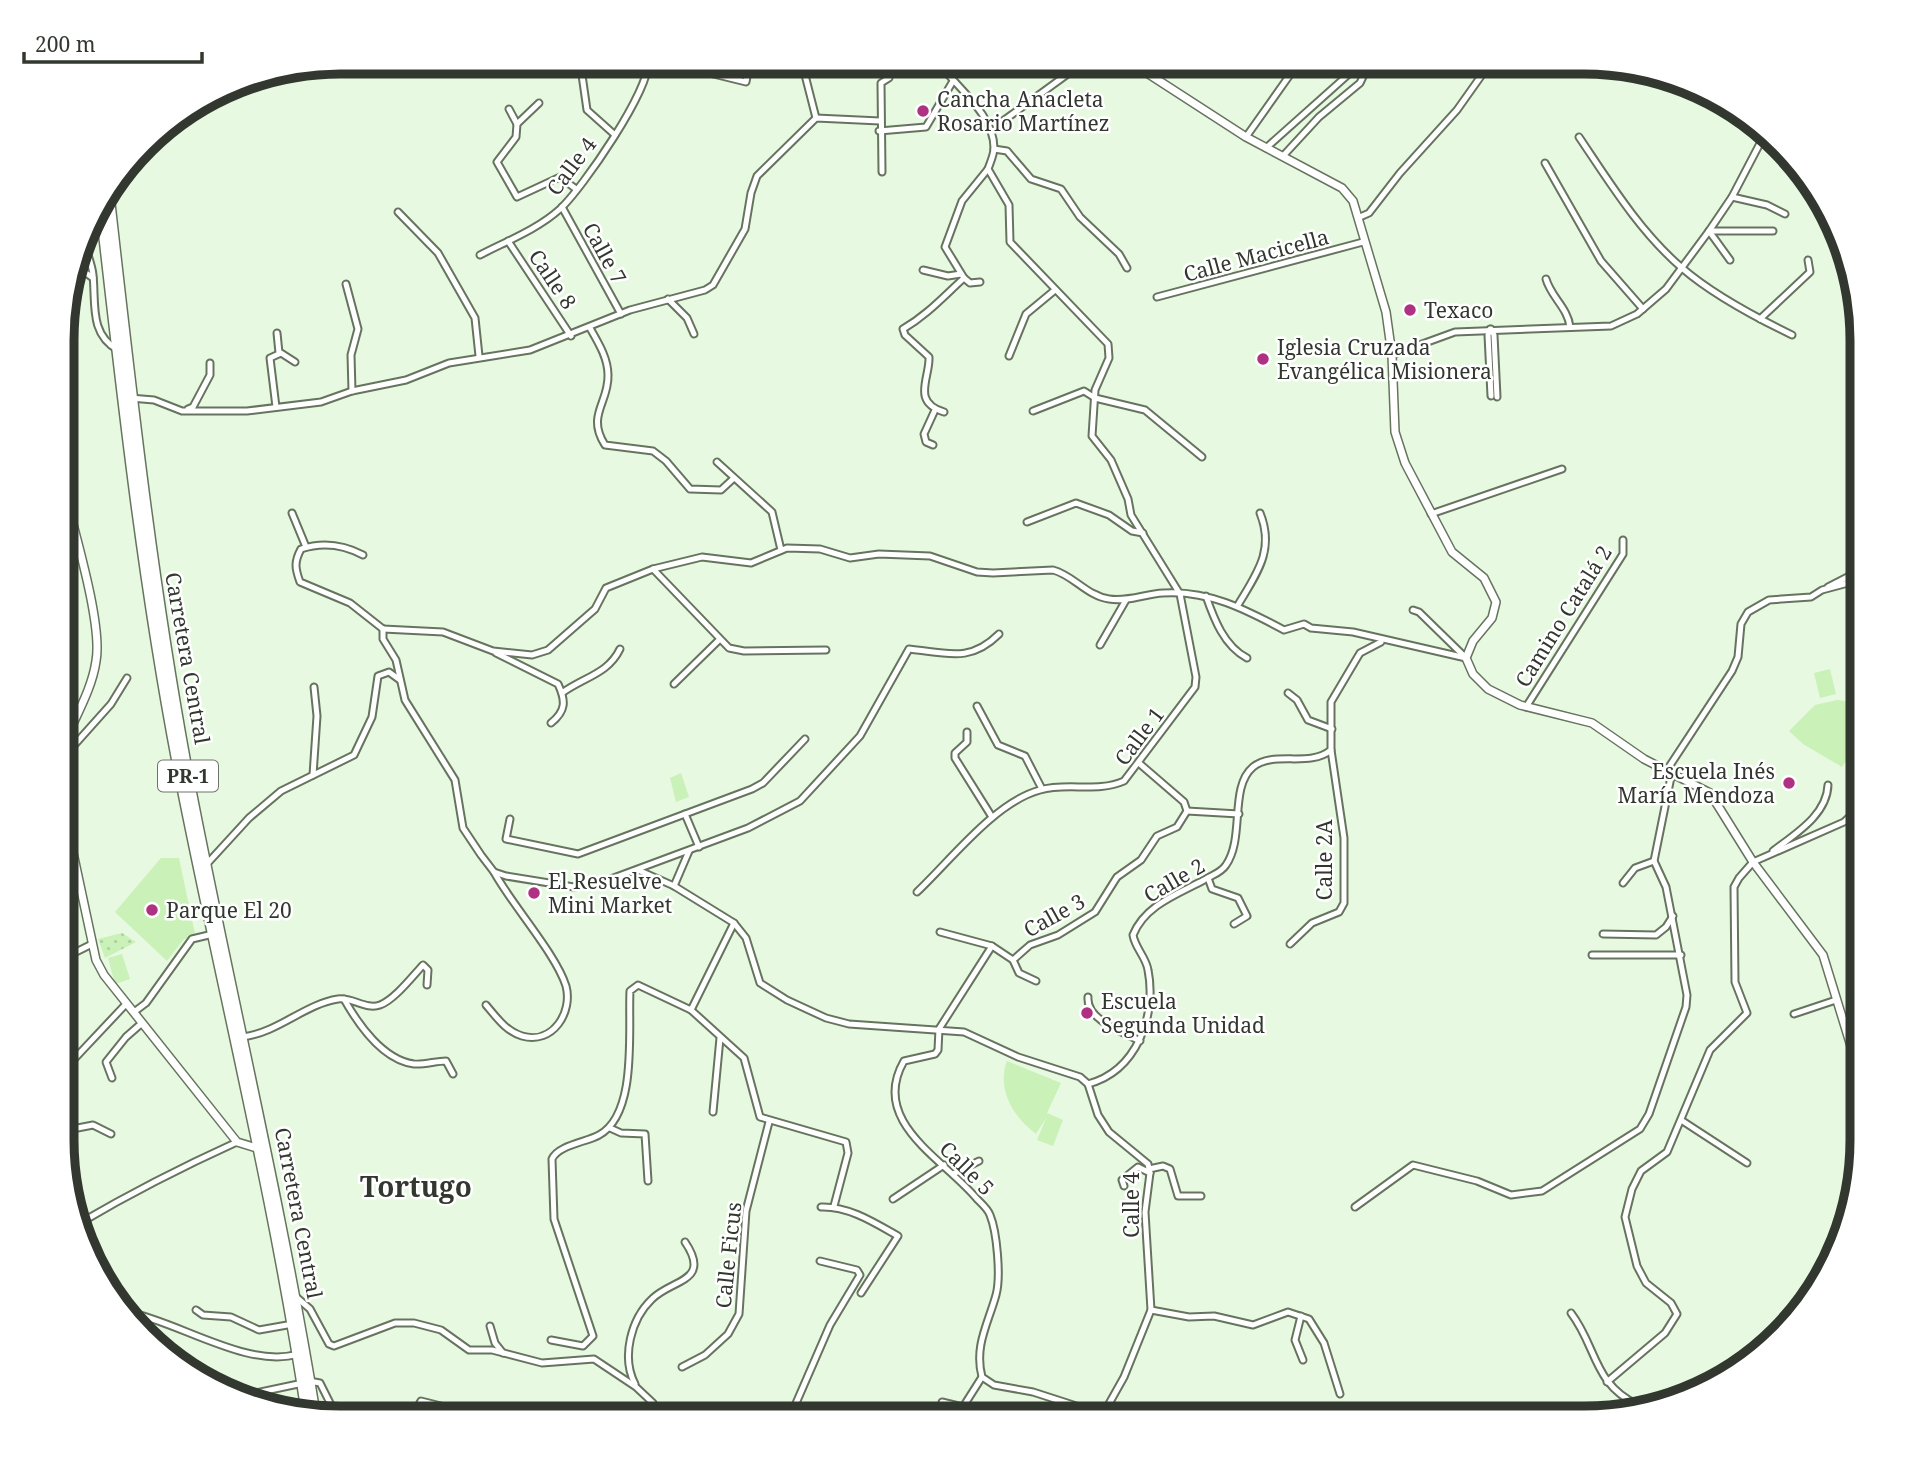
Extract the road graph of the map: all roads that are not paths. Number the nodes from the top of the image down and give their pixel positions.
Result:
1 (582, 74) edge
2 (644, 74) edge
3 (713, 74) edge
4 (748, 74) edge
5 (805, 74) edge
6 (947, 74) edge
7 (1068, 74) edge
8 (1149, 74) edge
9 (1291, 74) edge
10 (1349, 74) edge
11 (1364, 74) edge
12 (1482, 74) edge
13 (889, 78) dead end
14 (953, 81) junction
15 (539, 103) dead end
16 (509, 109) dead end
17 (816, 117) junction
18 (880, 121) junction
19 (1003, 121) dead end
20 (517, 124) junction
21 (879, 131) junction
22 (615, 135) junction
23 (1246, 137) junction
24 (1579, 137) dead end
25 (1761, 141) edge
26 (1266, 148) junction
27 (994, 149) junction
28 (1283, 156) junction
29 (1545, 163) dead end
30 (988, 169) junction
31 (882, 172) dead end
32 (576, 189) junction
33 (1732, 197) junction
34 (562, 207) junction
35 (109, 208) edge
36 (398, 212) dead end
37 (1784, 214) dead end
38 (1360, 217) junction
39 (103, 219) edge
40 (1709, 231) junction
41 (1773, 231) dead end
42 (508, 241) junction
43 (1363, 243) junction
44 (480, 255) dead end
45 (87, 256) edge
46 (1730, 260) dead end
47 (1808, 260) dead end
48 (1127, 268) dead end
49 (1682, 268) junction
50 (923, 270) dead end
51 (83, 272) edge
52 (962, 276) junction
53 (93, 278) junction
54 (1546, 279) dead end
55 (980, 282) dead end
56 (346, 284) dead end
57 (1055, 290) junction
58 (1157, 297) dead end
59 (668, 299) junction
60 (1643, 309) junction
61 (621, 314) junction
62 (1760, 320) junction
63 (1570, 327) junction
64 (590, 328) junction
65 (1490, 329) junction
66 (277, 333) dead end
67 (694, 334) dead end
68 (1792, 335) dead end
69 (571, 336) junction
70 (118, 349) junction
71 (279, 353) junction
72 (1392, 355) junction
73 (479, 356) junction
74 (1009, 356) dead end
75 (295, 362) dead end
76 (210, 363) dead end
77 (352, 391) junction
78 (1494, 396) dead end
79 (1095, 398) junction
80 (127, 399) junction
81 (276, 407) junction
82 (935, 410) junction
83 (185, 411) junction
84 (1033, 411) dead end
85 (944, 412) dead end
86 (933, 444) dead end
87 (1202, 457) dead end
88 (717, 463) dead end
89 (1562, 469) dead end
90 (734, 478) junction
91 (292, 513) dead end
92 (1260, 513) dead end
93 (1431, 514) junction
94 (1027, 522) dead end
95 (74, 533) edge
96 (1143, 533) junction
97 (1623, 540) dead end
98 (306, 547) junction
99 (781, 550) junction
100 (363, 555) dead end
101 (653, 569) junction
102 (1850, 576) edge
103 (1850, 582) edge
104 (1822, 590) junction
105 (1180, 594) junction
106 (1206, 596) junction
107 (1126, 600) junction
108 (1238, 605) junction
109 (1413, 610) dead end
110 (383, 628) junction
111 (999, 634) dead end
112 (719, 640) junction
113 (1387, 641) junction
114 (1100, 645) dead end
115 (620, 649) dead end
116 (826, 650) dead end
117 (493, 651) junction
118 (1247, 658) dead end
119 (1466, 658) junction
120 (127, 678) dead end
121 (401, 681) junction
122 (674, 684) dead end
123 (314, 687) dead end
124 (562, 693) junction
125 (1288, 693) dead end
126 (977, 706) dead end
127 (1525, 707) junction
128 (74, 721) edge
129 (551, 723) dead end
130 (1332, 729) junction
131 (967, 732) dead end
132 (805, 739) dead end
133 (74, 745) edge
134 (1331, 750) junction
135 (1140, 764) junction
136 (1670, 771) junction
137 (313, 775) junction
138 (1828, 785) dead end
139 (1042, 789) junction
140 (1187, 811) junction
141 (685, 814) junction
142 (1239, 814) junction
143 (1850, 816) edge
144 (992, 817) junction
145 (510, 819) dead end
146 (699, 847) junction
147 (689, 851) junction
148 (1768, 855) junction
149 (74, 858) edge
150 (1654, 862) junction
151 (1753, 862) junction
152 (203, 867) junction
153 (638, 870) junction
154 (495, 872) junction
155 (1208, 878) junction
156 (1623, 883) dead end
157 (674, 886) junction
158 (917, 892) dead end
159 (1673, 916) junction
160 (734, 923) junction
161 (1234, 924) dead end
162 (940, 932) dead end
163 (213, 934) junction
164 (1603, 934) dead end
165 (92, 944) junction
166 (1290, 944) dead end
167 (992, 946) junction
168 (74, 953) edge
169 (1592, 955) dead end
170 (1681, 956) junction
171 (1013, 960) junction
172 (1036, 981) dead end
173 (427, 985) dead end
174 (1088, 997) dead end
175 (344, 999) junction
176 (1836, 1000) junction
177 (127, 1004) junction
178 (486, 1005) dead end
179 (691, 1010) junction
180 (134, 1012) junction
181 (1794, 1014) dead end
182 (142, 1023) junction
183 (939, 1029) junction
184 (243, 1037) junction
185 (720, 1038) junction
186 (1850, 1038) edge
187 (1140, 1041) junction
188 (74, 1059) edge
189 (453, 1074) dead end
190 (112, 1078) dead end
191 (1088, 1084) junction
192 (713, 1112) dead end
193 (1681, 1120) junction
194 (768, 1122) junction
195 (610, 1128) junction
196 (74, 1129) edge
197 (111, 1134) dead end
198 (237, 1142) junction
199 (264, 1150) junction
200 (979, 1161) dead end
201 (1747, 1163) dead end
202 (944, 1166) junction
203 (1150, 1171) junction
204 (953, 1174) junction
205 (648, 1181) dead end
206 (1124, 1186) dead end
207 (1201, 1196) dead end
208 (893, 1199) dead end
209 (834, 1206) junction
210 (821, 1207) dead end
211 (1355, 1207) dead end
212 (86, 1219) edge
213 (685, 1242) dead end
214 (820, 1261) dead end
215 (861, 1293) dead end
216 (292, 1296) junction
217 (196, 1310) dead end
218 (1151, 1310) junction
219 (1571, 1313) dead end
220 (140, 1315) edge
221 (1301, 1316) junction
222 (293, 1324) junction
223 (490, 1326) dead end
224 (551, 1340) dead end
225 (503, 1353) junction
226 (298, 1354) junction
227 (1303, 1360) dead end
228 (682, 1367) dead end
229 (982, 1377) junction
230 (306, 1382) junction
231 (1607, 1382) junction
232 (636, 1387) junction
233 (259, 1392) edge
234 (1340, 1394) dead end
235 (1629, 1401) edge
236 (942, 1402) dead end
237 (307, 1403) edge
238 (312, 1404) edge
239 (331, 1406) edge
240 (418, 1406) edge
241 (442, 1406) edge
242 (654, 1406) edge
243 (795, 1406) edge
244 (959, 1406) edge
245 (964, 1406) edge
246 (1072, 1406) edge
247 (1107, 1406) edge

1 - 22 street
2 - 22 street, Calle 4
3 - 4 street
5 - 17 street
6 - 14 street
7 - 19 street
8 - 23 street
9 - 23 street
10 - 26 street
11 - 28 street
12 - 38 street
13 - 18 street
14 - 21 street
14 - 27 street
15 - 20 street
16 - 20 street
17 - 18 street
17 - 59 street
18 - 21 street
20 - 32 street
21 - 31 street
22 - 32 street, Calle 4
23 - 26 street
24 - 49 street
25 - 33 street
26 - 28 street
27 - 30 street
27 - 48 street
28 - 38 street
29 - 60 street
30 - 52 street
30 - 57 street
32 - 34 street, Calle 4
33 - 37 street
33 - 40 street
34 - 42 street, Calle 4
34 - 61 street, Calle 7
35 - 80 highway, Carretera Central / PR-1
36 - 73 street
38 - 43 street
39 - 70 highway, Carretera Central / PR-1
40 - 41 street
40 - 46 street
40 - 49 street
42 - 44 street, Calle 4
42 - 69 street, Calle 8
43 - 58 street, Calle Macicella
43 - 72 street
45 - 53 street
47 - 62 street
49 - 60 street
49 - 62 street
50 - 52 street
51 - 53 street
52 - 55 street
52 - 82 street
53 - 70 street
54 - 63 street
56 - 77 street
57 - 74 street
57 - 79 street
59 - 61 street
59 - 67 street
60 - 63 street
61 - 64 street
62 - 68 street
63 - 65 street
64 - 69 street
64 - 90 street
65 - 72 street
65 - 78 street
66 - 71 street
69 - 73 street
70 - 80 highway, Carretera Central / PR-1
71 - 75 street
71 - 81 street
72 - 93 street
73 - 77 street
76 - 83 street
77 - 81 street
79 - 84 street
79 - 87 street
79 - 96 street
80 - 83 street
80 - 152 highway, Carretera Central / PR-1
81 - 83 street
82 - 85 street
82 - 86 street
88 - 90 street
89 - 93 street
90 - 99 street
91 - 98 street
92 - 108 street
93 - 119 street
94 - 96 street
95 - 128 street
96 - 105 street
97 - 127 street, Camino Catalá 2
98 - 100 street
98 - 110 street
99 - 101 street
99 - 107 street
101 - 112 street
101 - 117 street
102 - 104 street
103 - 104 street
104 - 136 street
105 - 106 street
105 - 107 street
105 - 135 street, Calle 1
106 - 108 street
106 - 118 street
107 - 114 street
108 - 113 street
109 - 119 street
110 - 117 street
110 - 121 street
111 - 146 street
112 - 116 street
112 - 122 street
113 - 119 street
113 - 130 street
115 - 124 street
117 - 124 street
119 - 127 street
120 - 133 street
121 - 137 street
121 - 154 street
123 - 137 street
124 - 129 street
125 - 130 street
126 - 139 street
127 - 136 street
130 - 134 street
131 - 144 street
132 - 141 street
134 - 142 street, Calle 2
134 - 166 street, Calle 2A
135 - 139 street, Calle 1
135 - 140 street
136 - 150 street
136 - 151 street
137 - 152 street
138 - 148 street
139 - 144 street, Calle 1
140 - 142 street
140 - 171 street, Calle 3
141 - 145 street
141 - 146 street
142 - 155 street, Calle 2
143 - 148 street
144 - 158 street, Calle 1
146 - 147 street
147 - 153 street
147 - 157 street
148 - 151 street
149 - 165 street
150 - 156 street
150 - 159 street
151 - 176 street
151 - 193 street
152 - 163 highway, Carretera Central / PR-1
152 - 184 highway, Carretera Central / PR-1
153 - 154 street
153 - 157 street
154 - 178 street
155 - 161 street
155 - 187 street, Calle 2
157 - 160 street
159 - 164 street
159 - 170 street
160 - 179 street
160 - 183 street
162 - 167 street, Calle 3
163 - 180 street
163 - 199 highway, Carretera Central / PR-1
165 - 168 street
165 - 177 street
167 - 171 street, Calle 3
167 - 183 street, Calle 5
169 - 170 street
170 - 211 street
171 - 172 street
173 - 175 street
174 - 187 street
175 - 184 street
175 - 189 street
176 - 181 street
176 - 186 street
177 - 180 street
177 - 188 street
179 - 185 street
179 - 195 street
180 - 182 street
182 - 190 street
182 - 198 street
183 - 191 street
183 - 202 street, Calle 5
184 - 199 highway, Carretera Central / PR-1
185 - 192 street
185 - 194 street
187 - 191 street, Calle 2
191 - 203 street, Calle 4
193 - 201 street
193 - 231 street
194 - 209 street
194 - 228 street, Calle Ficus
195 - 205 street
195 - 224 street
196 - 197 street
198 - 199 street
198 - 212 street
199 - 216 highway, Carretera Central / PR-1
200 - 204 street
202 - 204 street, Calle 5
202 - 208 street
203 - 206 street
203 - 207 street
203 - 218 street, Calle 4
204 - 229 street, Calle 5
209 - 210 street
209 - 215 street
213 - 232 street
214 - 243 street
216 - 222 highway, Carretera Central / PR-1
216 - 225 street
216 - 230 highway, Carretera Central / PR-1
217 - 222 street
218 - 221 street
218 - 247 street, Calle 4
219 - 231 street
220 - 226 street
221 - 227 street
221 - 234 street
222 - 226 highway, Carretera Central / PR-1
223 - 225 street
225 - 232 street
226 - 230 highway, Carretera Central / PR-1
229 - 245 street
229 - 246 street
230 - 233 street
230 - 237 highway, Carretera Central / PR-1
230 - 238 highway, Carretera Central / PR-1
230 - 239 street
231 - 235 street
232 - 242 street
236 - 244 street
240 - 241 street

